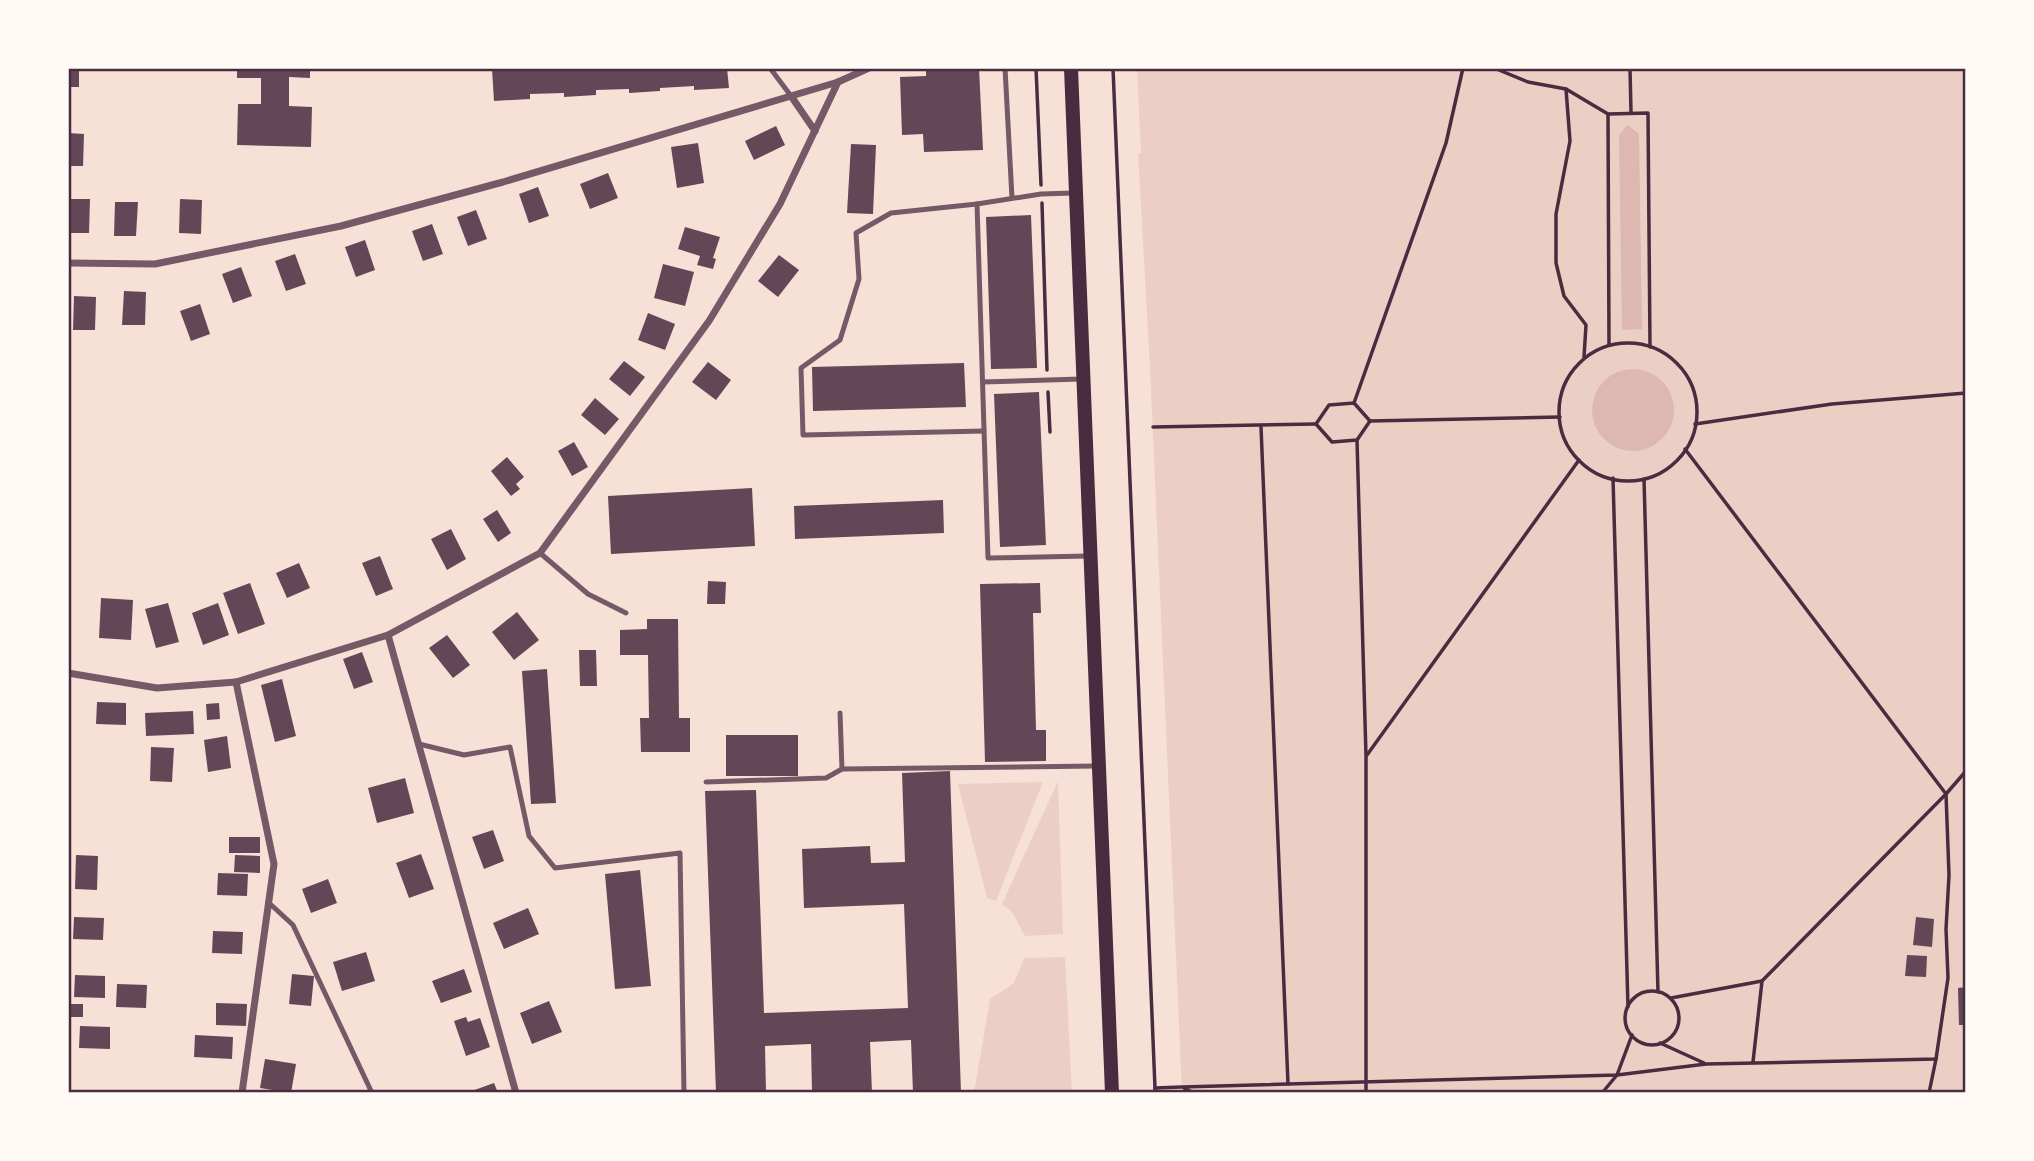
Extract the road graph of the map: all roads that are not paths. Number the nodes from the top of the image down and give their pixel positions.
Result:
1 (771, 68) edge
2 (869, 68) edge
3 (1005, 68) edge
4 (1071, 68) edge
5 (838, 82) junction
6 (791, 96) junction
7 (815, 131) junction
8 (1076, 193) junction
9 (1012, 198) junction
10 (977, 204) junction
11 (68, 263) edge
12 (1084, 379) junction
13 (983, 382) junction
14 (984, 430) junction
15 (540, 553) junction
16 (1091, 556) junction
17 (626, 613) dead end
18 (388, 635) junction
19 (68, 673) edge
20 (236, 682) junction
21 (840, 713) dead end
22 (419, 744) junction
23 (1099, 766) junction
24 (842, 769) junction
25 (706, 782) dead end
26 (268, 902) junction
27 (242, 1093) edge
28 (372, 1093) edge
29 (516, 1093) edge
30 (684, 1093) edge
31 (1112, 1093) edge

1 - 6 lane
2 - 5 street
3 - 9 lane
4 - 8 main road
5 - 6 street
5 - 7 street
6 - 7 street
6 - 11 street
7 - 15 street
8 - 9 lane
8 - 12 main road
9 - 10 lane
10 - 13 lane
10 - 14 lane
12 - 13 lane
12 - 16 main road
13 - 14 lane
14 - 16 lane
15 - 17 lane
15 - 18 street
16 - 23 main road
18 - 20 street
18 - 22 street
19 - 20 street
20 - 26 street
21 - 24 lane
22 - 29 street
22 - 30 lane
23 - 24 lane
23 - 31 main road
24 - 25 lane
26 - 27 street
26 - 28 lane

